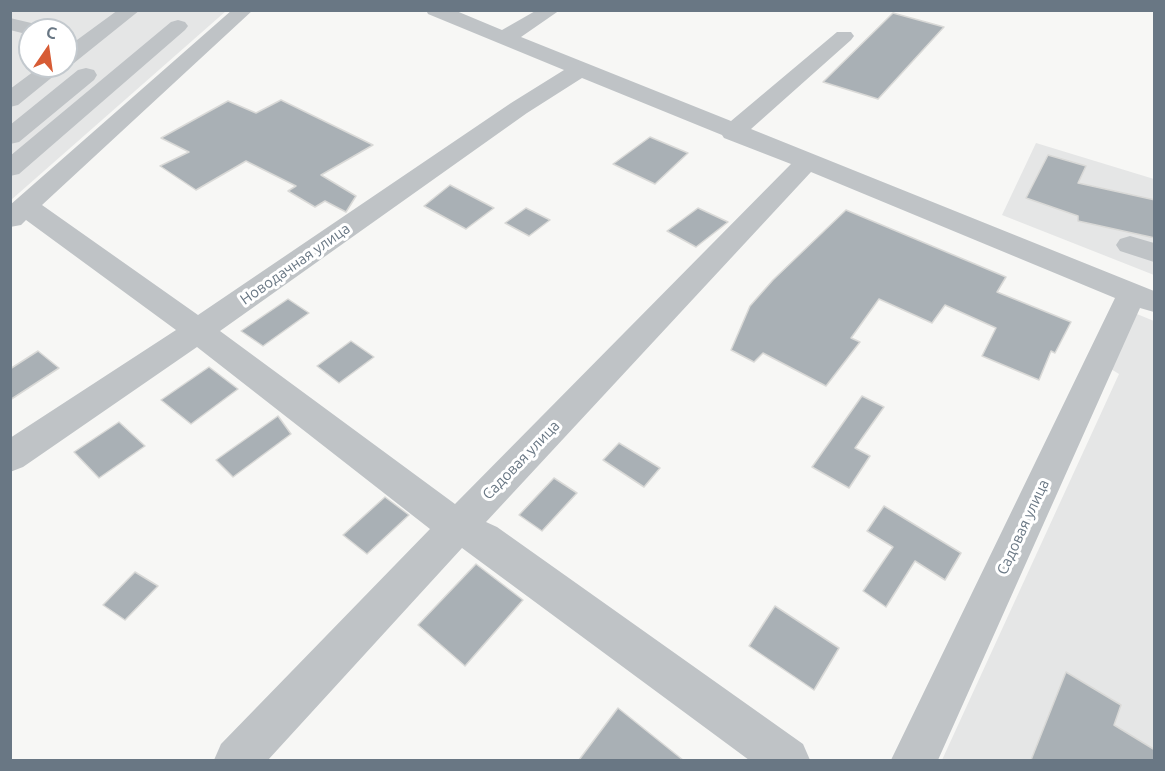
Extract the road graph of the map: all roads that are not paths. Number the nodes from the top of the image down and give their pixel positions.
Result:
1 (244, 10) edge
2 (435, 10) edge
3 (551, 10) edge
4 (165, 17) edge
5 (844, 36) dead end
6 (502, 37) junction
7 (201, 49) junction
8 (78, 52) edge
9 (100, 64) dead end
10 (579, 70) junction
11 (39, 78) edge
12 (10, 100) edge
13 (732, 133) junction
14 (10, 137) edge
15 (806, 163) junction
16 (10, 170) edge
17 (54, 178) junction
18 (17, 212) edge
19 (1143, 298) edge
20 (198, 331) junction
21 (10, 457) edge
22 (457, 527) junction
23 (237, 760) edge
24 (787, 760) edge
25 (914, 760) edge

1 - 7 street
2 - 6 street, Садовая улица
3 - 6 street
4 - 7 street
4 - 8 street
4 - 16 street
5 - 13 street
6 - 10 street, Садовая улица
7 - 17 street
9 - 14 street
10 - 13 street, Садовая улица
10 - 20 street, Новодачная улица
11 - 12 street
13 - 15 street, Садовая улица
15 - 19 street, Садовая улица
15 - 22 street, Садовая улица
16 - 17 street
17 - 18 street
18 - 20 street
19 - 25 street, Садовая улица
20 - 21 street, Новодачная улица
20 - 22 street
22 - 23 street, Садовая улица
22 - 24 street

